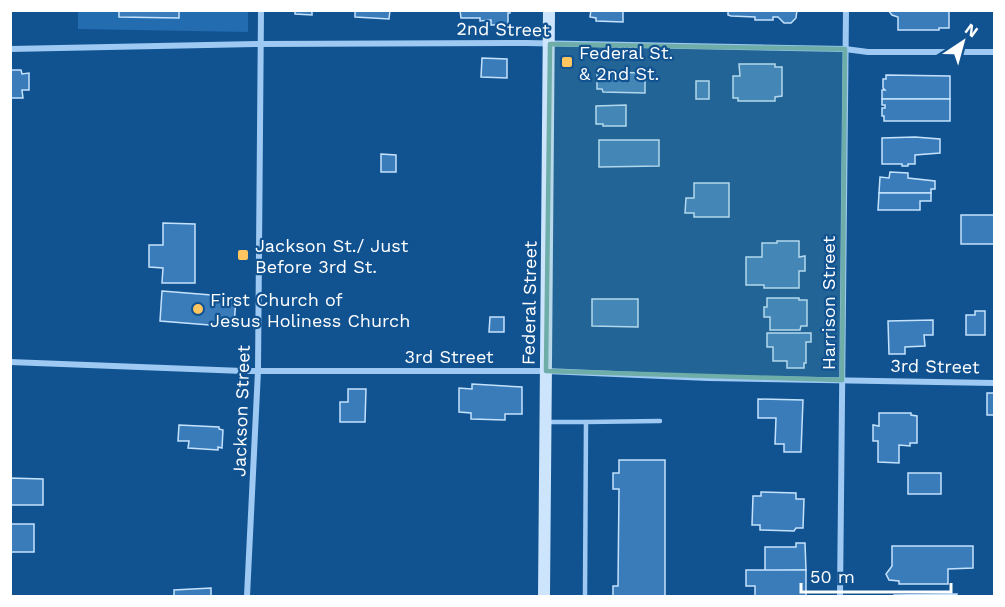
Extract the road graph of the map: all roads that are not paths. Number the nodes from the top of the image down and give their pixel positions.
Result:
1 (261, 10) edge
2 (549, 10) edge
3 (846, 10) edge
4 (260, 44) junction
5 (550, 45) junction
6 (10, 48) edge
7 (845, 49) junction
8 (994, 52) edge
9 (10, 362) edge
10 (258, 371) junction
11 (546, 371) junction
12 (842, 380) junction
13 (994, 383) edge
14 (660, 421) dead end
15 (546, 422) junction
16 (586, 422) junction
17 (247, 597) edge
18 (543, 597) edge
19 (585, 597) edge
20 (840, 597) edge

1 - 4 street, Jackson Street
2 - 5 street, Federal Street
3 - 7 street, Harrison Street
4 - 5 street, 2nd Street
4 - 6 street, 2nd Street
4 - 10 street, Jackson Street
5 - 7 street, 2nd Street
5 - 11 street, Federal Street
7 - 8 street, 2nd Street
7 - 12 street, Harrison Street
9 - 10 street, 3rd Street
10 - 11 street, 3rd Street
10 - 17 street, Jackson Street
11 - 12 street, 3rd Street
11 - 15 street, Federal Street
12 - 13 street, 3rd Street
12 - 20 street, Harrison Street
14 - 16 lane
15 - 16 lane
15 - 18 street, Federal Street
16 - 19 lane

